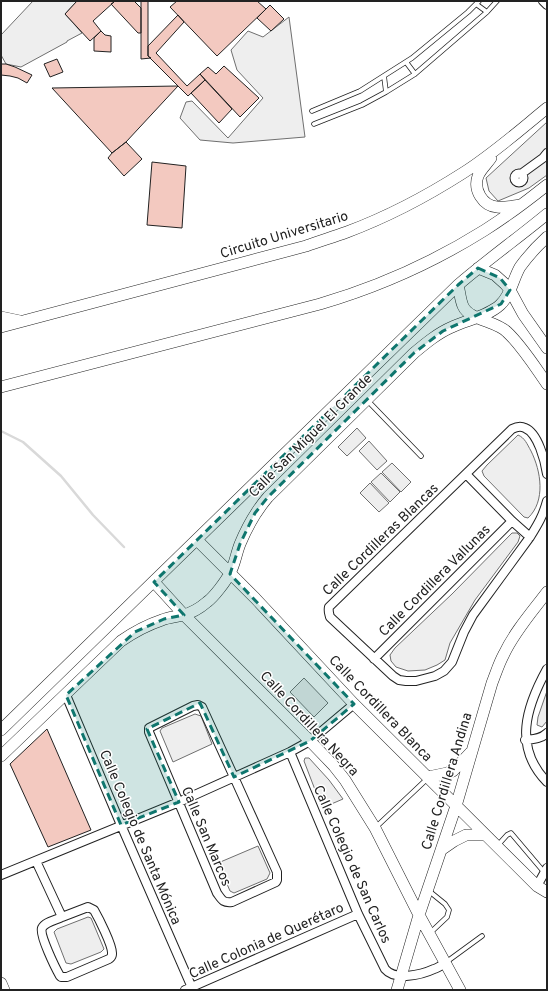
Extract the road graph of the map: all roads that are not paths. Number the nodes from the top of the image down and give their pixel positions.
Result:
1 (497, 1) edge
2 (543, 1) edge
3 (477, 2) edge
4 (547, 5) edge
5 (487, 12) junction
6 (406, 62) junction
7 (415, 74) junction
8 (384, 76) junction
9 (386, 92) junction
10 (547, 108) edge
11 (312, 111) dead end
12 (314, 124) dead end
13 (505, 143) junction
14 (547, 153) edge
15 (521, 174) dead end
16 (547, 185) edge
17 (522, 205) junction
18 (547, 214) edge
19 (547, 237) edge
20 (478, 268) junction
21 (458, 285) junction
22 (510, 290) junction
23 (476, 317) junction
24 (1, 318) edge
25 (24, 321) junction
26 (1, 327) edge
27 (547, 348) edge
28 (547, 384) edge
29 (1, 387) edge
30 (367, 399) junction
31 (421, 456) dead end
32 (466, 474) junction
33 (547, 474) edge
34 (547, 501) edge
35 (512, 521) junction
36 (530, 537) junction
37 (197, 540) junction
38 (230, 574) junction
39 (154, 582) junction
40 (547, 592) edge
41 (184, 615) junction
42 (374, 659) junction
43 (547, 669) edge
44 (66, 694) junction
45 (354, 704) junction
46 (1, 730) edge
47 (547, 733) edge
48 (526, 740) junction
49 (310, 741) junction
50 (472, 751) junction
51 (290, 752) junction
52 (1, 756) edge
53 (234, 777) junction
54 (428, 777) junction
55 (547, 782) edge
56 (179, 802) junction
57 (456, 806) junction
58 (121, 826) junction
59 (375, 828) junction
60 (485, 835) junction
61 (496, 846) junction
62 (441, 850) junction
63 (36, 860) junction
64 (546, 870) edge
65 (1, 875) edge
66 (537, 886) junction
67 (428, 890) junction
68 (547, 892) edge
69 (358, 914) junction
70 (419, 915) junction
71 (62, 917) junction
72 (430, 934) junction
73 (482, 936) dead end
74 (445, 963) junction
75 (401, 976) junction
76 (1, 983) edge
77 (190, 989) edge
78 (4, 990) edge
79 (397, 990) edge
80 (460, 990) edge

1 - 5 lane
2 - 4 street
3 - 5 lane
3 - 6 lane
5 - 7 lane
6 - 7 lane
6 - 8 lane
7 - 9 lane
8 - 9 lane
8 - 11 lane
9 - 12 lane
10 - 13 street, Circuito Universitario
13 - 17 street
13 - 25 street, Circuito Universitario
14 - 15 street
16 - 17 street
17 - 29 street
18 - 20 street, Calle San Miguel El Grande
19 - 22 street, Calle San Miguel El Grande
20 - 21 street, Calle San Miguel El Grande
20 - 22 street
21 - 23 street
21 - 37 street, Calle San Miguel El Grande
22 - 23 street, Calle San Miguel El Grande
22 - 27 street
23 - 28 street
23 - 30 street, Calle San Miguel El Grande
24 - 25 street
25 - 26 street, Circuito Universitario
30 - 31 lane
30 - 38 street, Calle San Miguel El Grande
32 - 33 street, Calle Cordilleras Blancas
32 - 35 street
32 - 42 street, Calle Cordilleras Blancas
34 - 36 street, Calle Cordilleras Blancas
35 - 36 street
35 - 42 street, Calle Cordillera Vallunas
36 - 42 street, Calle Cordilleras Blancas
37 - 38 street, Calle Cordillera Blanca
37 - 39 street, Calle San Miguel El Grande
38 - 41 street, Calle San Miguel El Grande
38 - 45 street, Calle Cordillera Blanca
39 - 41 street, Calle Cordillera Negra
39 - 46 street, Calle San Miguel El Grande
40 - 50 street, Calle Cordillera Andina
41 - 44 street, Calle San Miguel El Grande
41 - 49 street, Calle Cordillera Negra
43 - 48 street
44 - 52 street, Calle San Miguel El Grande
44 - 58 street, Calle Colegio de Santa Mónica
45 - 49 street
45 - 54 street, Calle Cordillera Blanca
47 - 48 street
48 - 55 street
49 - 51 street
49 - 59 street, Calle Cordillera Negra
50 - 54 street
50 - 57 street, Calle Cordillera Andina
51 - 53 street
51 - 69 street, Calle Colegio de San Carlos
53 - 56 street
53 - 56 street, Calle San Marcos
53 - 56 street, Calle San Marcos
54 - 57 street, Calle Cordillera Blanca
54 - 59 lane
56 - 58 street
57 - 60 street, Calle Cordillera Blanca
57 - 62 street, Calle Cordillera Andina
58 - 63 street
58 - 77 street, Calle Colegio de Santa Mónica
59 - 70 street, Calle Cordillera Negra
60 - 61 street, Calle Cordillera Blanca
60 - 62 street
61 - 64 lane
61 - 66 street, Calle Cordillera Blanca
62 - 67 street, Calle Cordillera Andina
63 - 65 street
63 - 71 street
64 - 66 street
66 - 68 street, Calle Cordillera Blanca
67 - 70 street, Calle Cordillera Andina
67 - 72 lane
69 - 75 street, Calle Colegio de San Carlos
69 - 77 street, Calle Colonia de Querétaro
70 - 72 street, Calle Cordillera Negra
70 - 75 street, Calle Cordillera Andina
71 - 71 street
72 - 74 street, Calle Cordillera Negra
73 - 74 lane
74 - 75 street
74 - 80 street, Calle Cordillera Negra
75 - 79 street, Calle Cordillera Andina
76 - 78 street

